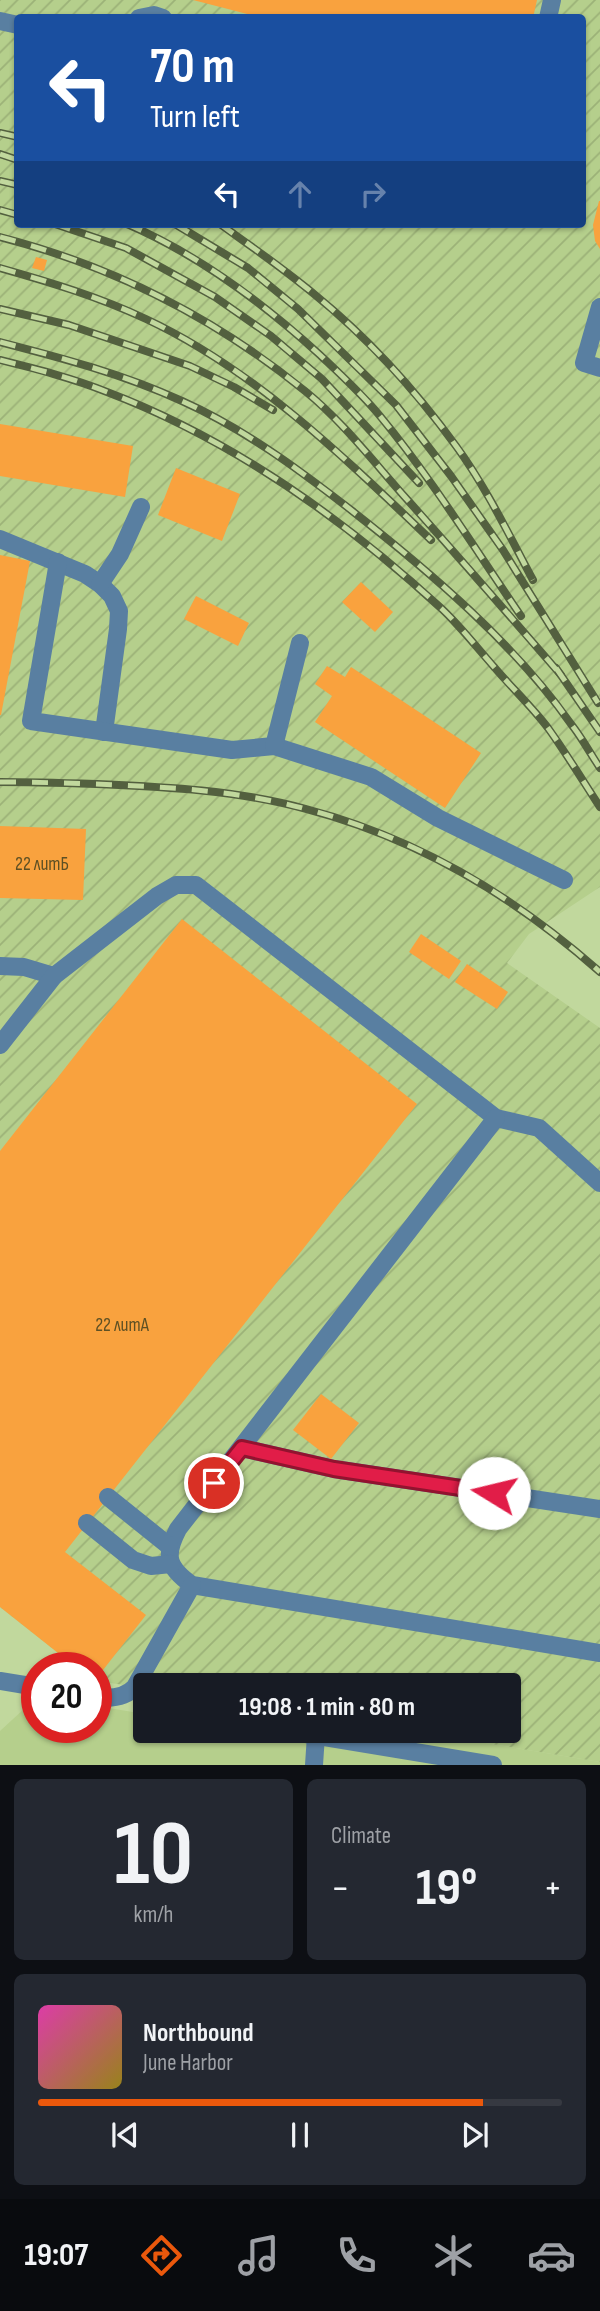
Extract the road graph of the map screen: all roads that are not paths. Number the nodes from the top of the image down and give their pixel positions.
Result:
1 (600, 307) edge
2 (600, 368) edge
3 (141, 507) dead end
4 (0, 539) edge
5 (58, 562) junction
6 (100, 584) junction
7 (300, 643) dead end
8 (104, 732) junction
9 (274, 746) junction
10 (564, 880) dead end
11 (0, 967) edge
12 (54, 976) junction
13 (0, 1045) edge
14 (496, 1118) junction
15 (600, 1183) edge
16 (242, 1448) junction
17 (108, 1497) dead end
18 (600, 1509) edge
19 (87, 1523) dead end
20 (170, 1555) junction
21 (192, 1585) junction
22 (600, 1653) edge
23 (0, 1681) edge
24 (21, 1684) edge
25 (112, 1698) edge
26 (315, 1743) edge
27 (363, 1743) edge
28 (314, 1765) edge
29 (493, 1765) edge

1 - 2 lane
3 - 6 lane
4 - 5 lane
5 - 6 lane
5 - 8 lane
6 - 8 lane
7 - 9 lane
8 - 9 lane
9 - 10 lane
11 - 12 lane
12 - 13 lane
12 - 14 lane
14 - 15 lane
14 - 16 lane
16 - 18 lane
16 - 20 lane
17 - 20 lane
19 - 20 lane
20 - 21 lane
21 - 22 lane
21 - 25 lane
23 - 24 lane
26 - 28 lane
27 - 29 lane

